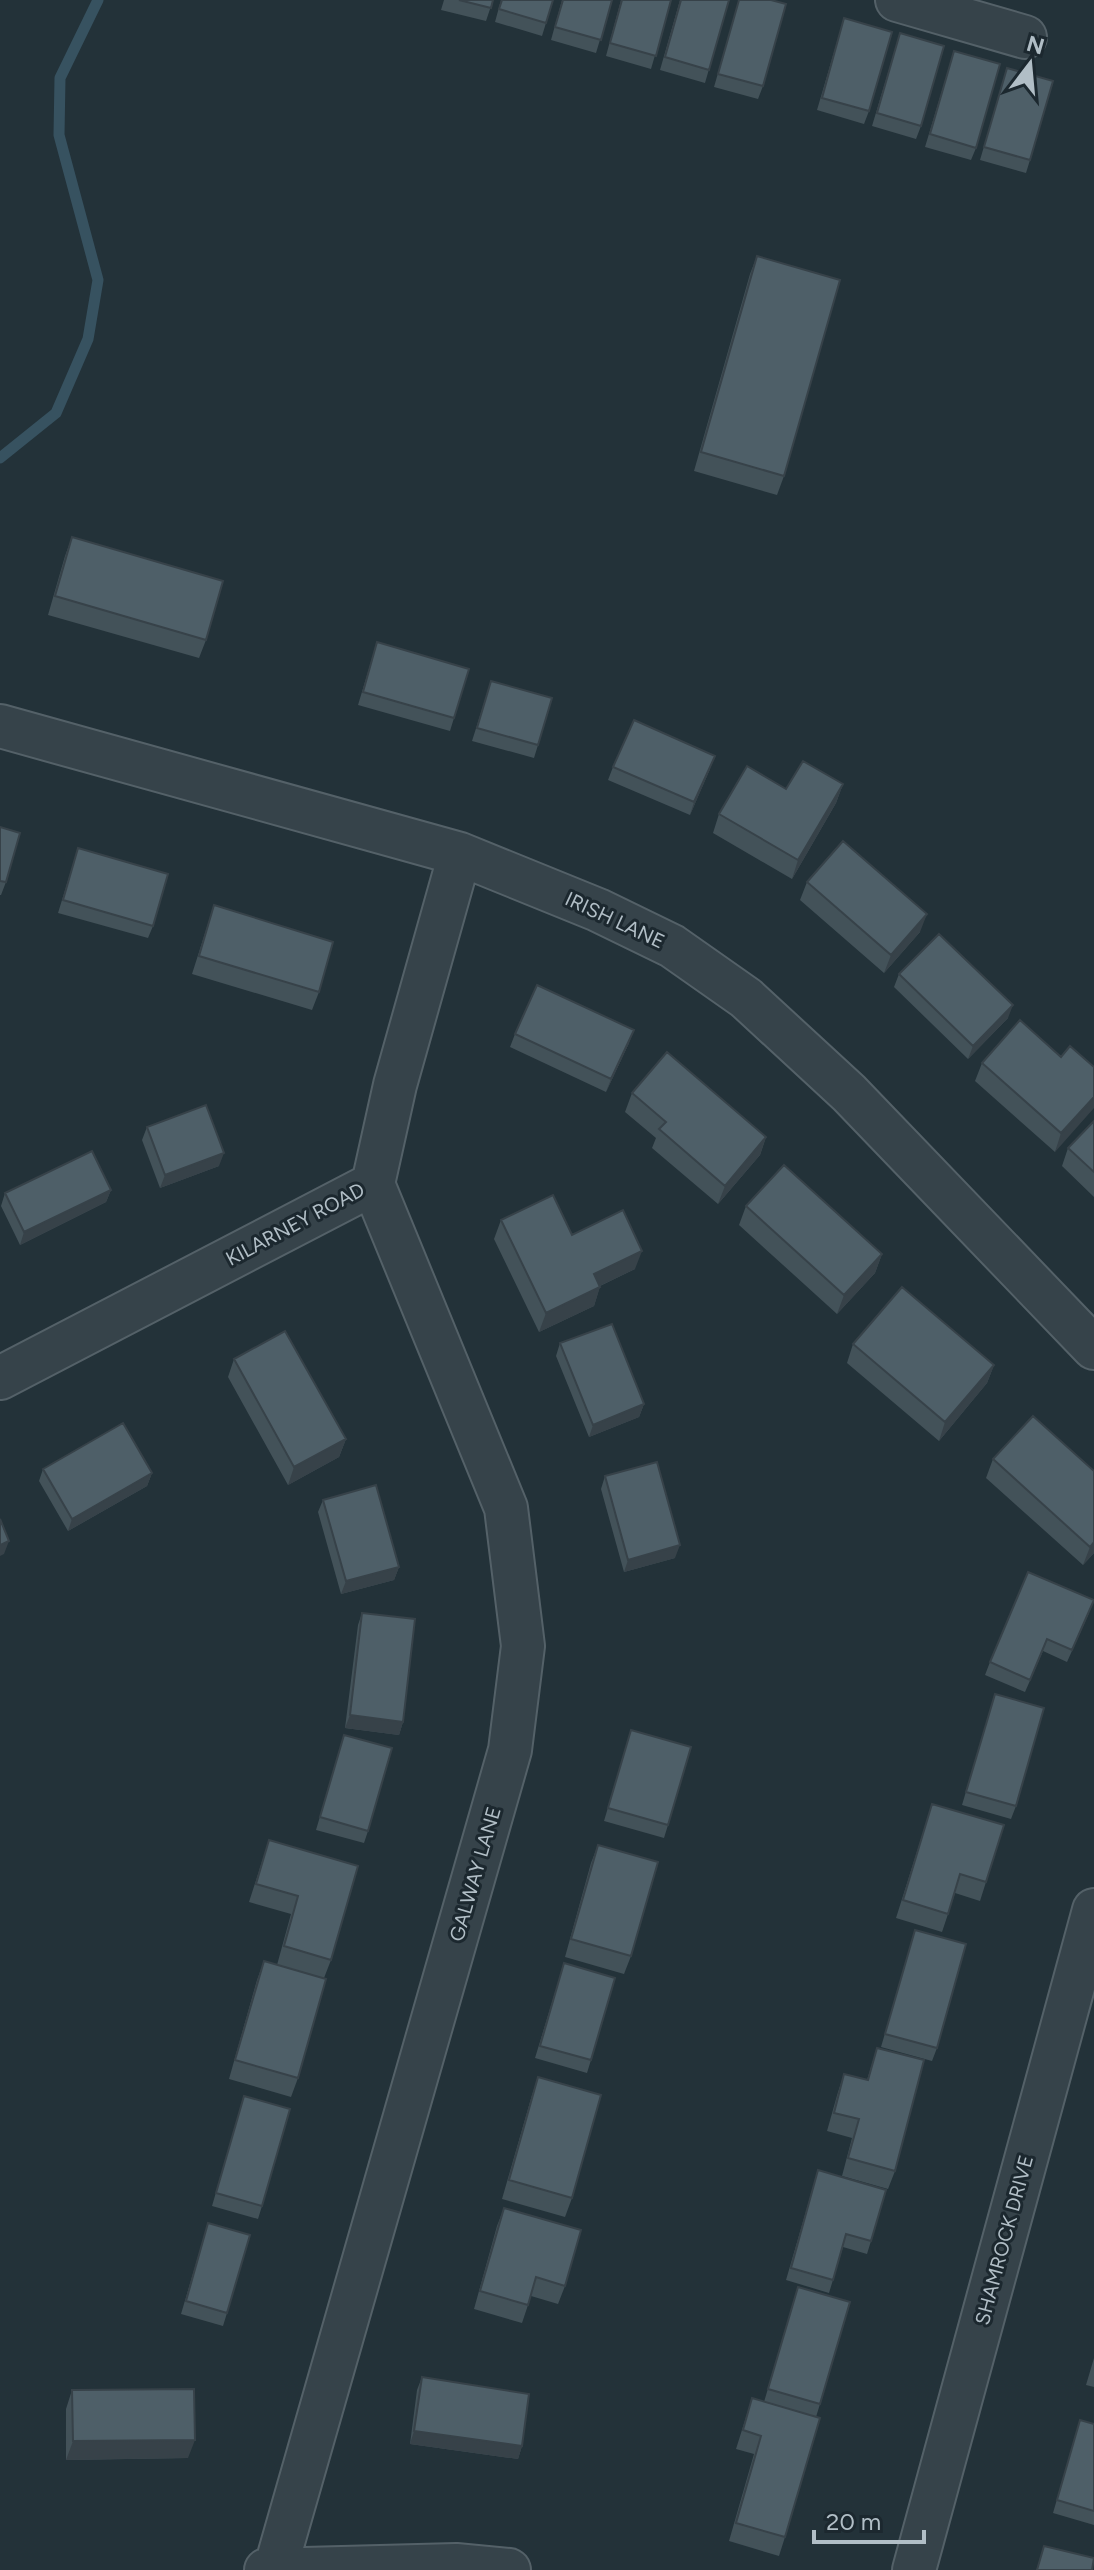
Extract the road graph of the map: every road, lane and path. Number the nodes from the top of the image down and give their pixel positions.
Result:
1 (897, 0) edge
2 (1025, 37) dead end
3 (0, 726) edge
4 (460, 854) junction
5 (373, 1184) junction
6 (1094, 1348) edge
7 (0, 1378) edge
8 (1094, 1910) edge
9 (266, 2570) edge
10 (275, 2570) edge
11 (509, 2570) edge
12 (914, 2570) edge

1 - 2 street
3 - 4 street, IRISH LANE
4 - 5 street, KILARNEY ROAD
4 - 6 street, IRISH LANE
5 - 7 street, KILARNEY ROAD
5 - 10 street, GALWAY LANE
8 - 12 street, SHAMROCK DRIVE
9 - 10 street
10 - 11 street

